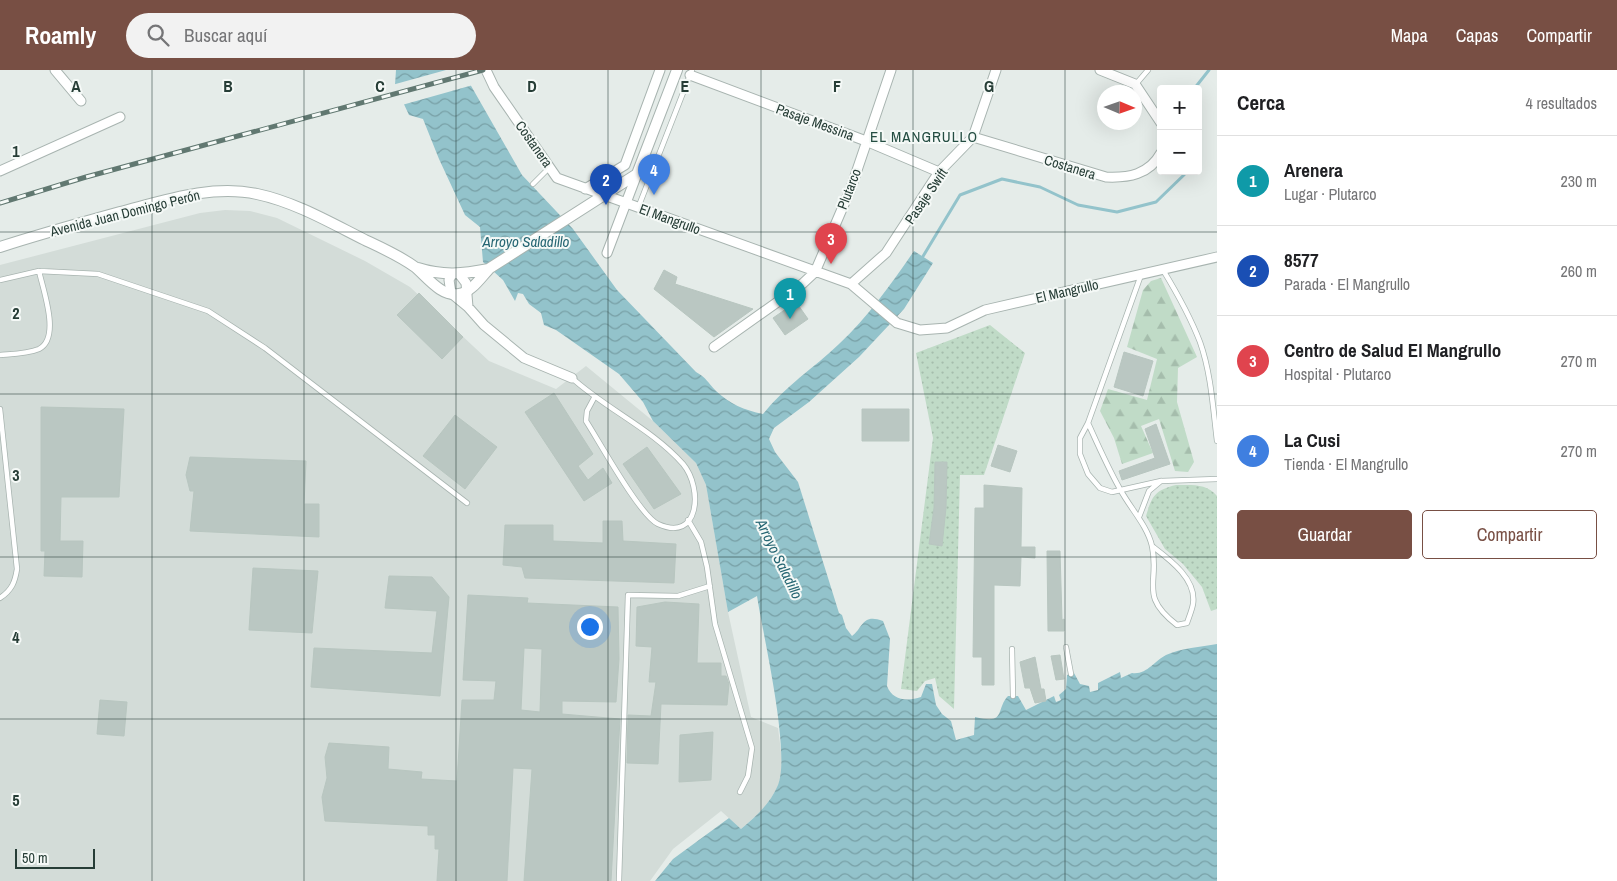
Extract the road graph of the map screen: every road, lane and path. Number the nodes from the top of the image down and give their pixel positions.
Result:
1 (56, 70) edge
2 (486, 70) edge
3 (660, 70) edge
4 (677, 70) edge
5 (890, 70) edge
6 (996, 70) edge
7 (1100, 70) edge
8 (1148, 70) edge
9 (691, 73) edge
10 (1135, 84) junction
11 (81, 101) dead end
12 (120, 116) dead end
13 (1157, 117) edge
14 (973, 137) junction
15 (866, 141) junction
16 (1157, 160) edge
17 (550, 168) junction
18 (0, 171) edge
19 (939, 172) junction
20 (637, 174) junction
21 (533, 184) dead end
22 (585, 190) junction
23 (602, 195) junction
24 (626, 203) junction
25 (638, 208) junction
26 (0, 247) edge
27 (607, 253) dead end
28 (1217, 257) edge
29 (415, 267) junction
30 (490, 268) junction
31 (1163, 270) junction
32 (39, 271) junction
33 (815, 272) junction
34 (456, 274) junction
35 (1141, 274) junction
36 (0, 280) edge
37 (850, 284) junction
38 (466, 291) junction
39 (451, 293) junction
40 (468, 307) junction
41 (714, 346) dead end
42 (0, 355) edge
43 (572, 378) joint
44 (594, 398) junction
45 (0, 409) edge
46 (1088, 423) junction
47 (1217, 441) edge
48 (1217, 479) edge
49 (1161, 481) junction
50 (1120, 490) junction
51 (467, 503) dead end
52 (1139, 517) junction
53 (688, 520) junction
54 (1152, 546) junction
55 (710, 586) junction
56 (0, 598) edge
57 (1066, 647) dead end
58 (1012, 649) dead end
59 (1071, 674) dead end
60 (1013, 696) dead end
61 (740, 792) dead end
62 (619, 880) edge

1 - 11 street
2 - 17 street, Costanera
3 - 22 street
4 - 20 street
5 - 15 street, Plutarco
6 - 14 street, Pasaje Swift
7 - 10 street
8 - 10 lane
9 - 15 street, Pasaje Messina
9 - 25 lane
10 - 13 street
12 - 18 street
14 - 16 street, Costanera
14 - 19 street, Pasaje Swift
15 - 19 street, Pasaje Messina
15 - 33 street, Plutarco
17 - 21 lane
17 - 22 street, Costanera
19 - 37 street, Pasaje Swift
20 - 23 street
20 - 24 street
22 - 23 street, Costanera
23 - 24 street, El Mangrullo
23 - 30 street
24 - 25 street, El Mangrullo
24 - 27 street
25 - 33 street, El Mangrullo
26 - 29 street, Avenida Juan Domingo Perón
28 - 31 street, El Mangrullo
29 - 34 street, Avenida Juan Domingo Perón
29 - 39 street, Avenida Juan Domingo Perón
30 - 34 street, Avenida Juan Domingo Perón
30 - 38 street
31 - 35 street, El Mangrullo
31 - 47 lane
32 - 36 lane
32 - 42 lane
32 - 51 lane
33 - 37 street, El Mangrullo
33 - 41 street, Plutarco
34 - 38 street
34 - 39 street
35 - 37 street, El Mangrullo
35 - 46 lane
38 - 39 street
38 - 40 street
39 - 40 street
40 - 43 street
43 - 44 lane
44 - 53 lane
44 - 53 lane
45 - 56 lane
46 - 50 lane
46 - 50 lane
48 - 49 lane
49 - 50 lane
49 - 52 lane
50 - 52 lane
52 - 54 lane
53 - 55 lane
54 - 54 lane
55 - 61 lane
55 - 62 lane
57 - 59 lane
58 - 60 lane

